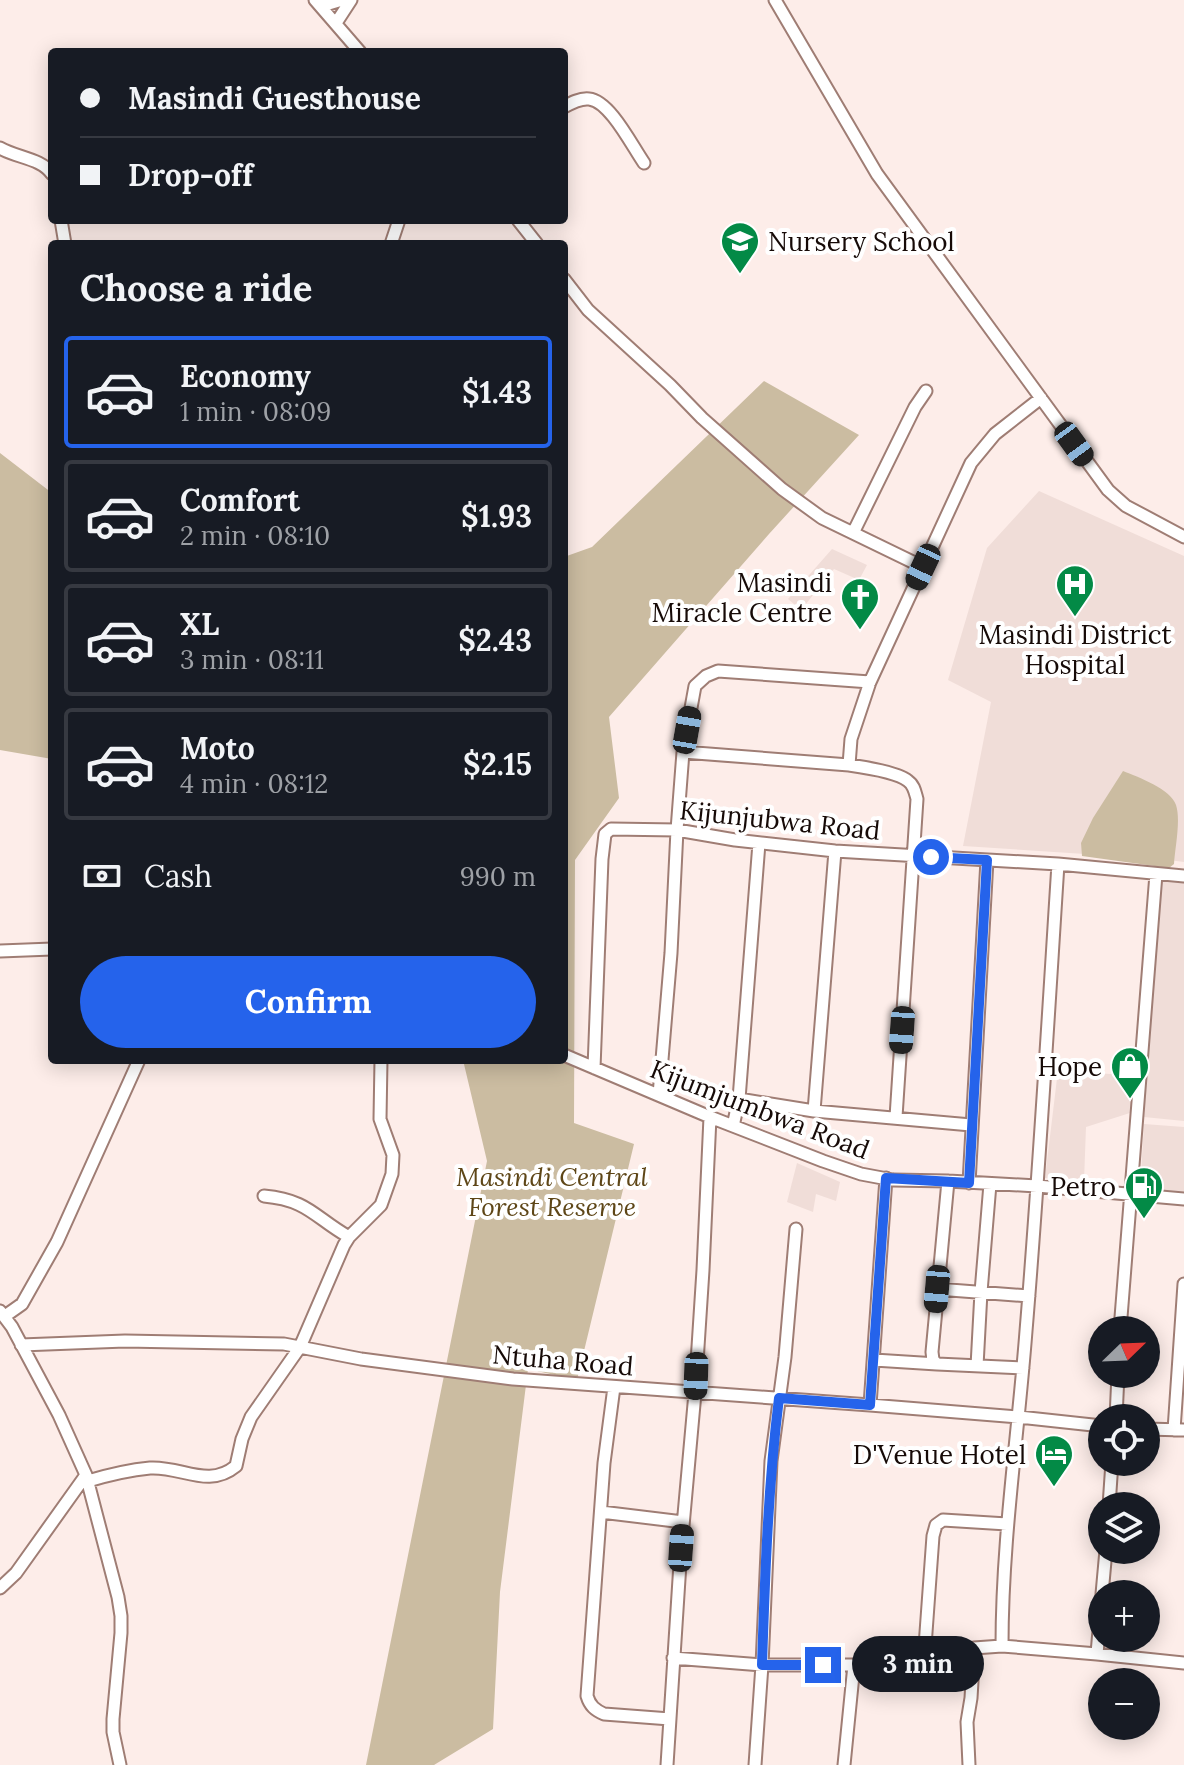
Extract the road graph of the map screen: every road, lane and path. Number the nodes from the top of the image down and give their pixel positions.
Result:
1 (342, 0) edge
2 (351, 0) edge
3 (775, 0) edge
4 (319, 3) edge
5 (336, 23) junction
6 (357, 48) edge
7 (568, 105) edge
8 (0, 148) edge
9 (644, 163) dead end
10 (48, 170) edge
11 (521, 224) edge
12 (534, 240) edge
13 (568, 284) edge
14 (926, 391) dead end
15 (1041, 398) junction
16 (853, 533) junction
17 (1184, 537) edge
18 (923, 567) junction
19 (870, 682) junction
20 (683, 752) junction
21 (849, 765) junction
22 (677, 830) junction
23 (759, 843) junction
24 (835, 851) junction
25 (913, 856) junction
26 (987, 860) junction
27 (1058, 864) junction
28 (1156, 874) junction
29 (1184, 876) edge
30 (48, 949) edge
31 (0, 951) edge
32 (568, 1057) edge
33 (137, 1064) edge
34 (381, 1064) edge
35 (594, 1068) junction
36 (659, 1095) junction
37 (739, 1099) junction
38 (814, 1111) junction
39 (710, 1117) junction
40 (896, 1117) junction
41 (971, 1125) junction
42 (733, 1126) junction
43 (886, 1178) junction
44 (948, 1181) junction
45 (969, 1183) junction
46 (990, 1184) junction
47 (1037, 1186) junction
48 (1130, 1194) junction
49 (264, 1196) dead end
50 (1184, 1199) edge
51 (796, 1229) dead end
52 (349, 1237) junction
53 (1184, 1284) edge
54 (937, 1289) junction
55 (981, 1292) junction
56 (1029, 1296) junction
57 (2, 1314) edge
58 (1121, 1316) edge
59 (21, 1345) junction
60 (300, 1347) junction
61 (874, 1360) junction
62 (937, 1364) junction
63 (977, 1366) junction
64 (1023, 1368) junction
65 (614, 1387) junction
66 (695, 1393) junction
67 (779, 1398) junction
68 (870, 1405) junction
69 (1019, 1417) junction
70 (1088, 1424) edge
71 (1179, 1430) edge
72 (87, 1478) junction
73 (601, 1512) junction
74 (683, 1522) junction
75 (1007, 1524) junction
76 (0, 1588) edge
77 (1002, 1646) junction
78 (974, 1648) junction
79 (1097, 1654) joint
80 (673, 1658) junction
81 (924, 1660) junction
82 (1184, 1663) edge
83 (762, 1665) junction
84 (854, 1665) junction
85 (670, 1719) junction
86 (120, 1765) edge
87 (667, 1765) edge
88 (755, 1765) edge
89 (844, 1765) edge
90 (969, 1765) edge

1 - 4 street
2 - 5 street
3 - 15 street
4 - 5 street
5 - 6 street
7 - 9 street
8 - 10 street
11 - 12 street
13 - 16 street
14 - 16 street
15 - 17 street
15 - 18 street
16 - 18 street
18 - 19 street
19 - 20 street
19 - 21 street
20 - 21 street
20 - 22 street
21 - 25 street
22 - 23 street, Kijunjubwa Road
22 - 35 street, Kijunjubwa Road
22 - 36 street
23 - 24 street, Kijunjubwa Road
23 - 37 street
24 - 25 street, Kijunjubwa Road
24 - 38 street
25 - 26 street, Kijunjubwa Road
25 - 40 street
26 - 27 street, Kijunjubwa Road
26 - 41 street
27 - 28 street, Kijunjubwa Road
27 - 47 street
28 - 29 street, Kijunjubwa Road
28 - 48 street
30 - 31 street
32 - 35 street, Kijumjumbwa Road
33 - 57 street
34 - 52 street
35 - 36 street, Kijumjumbwa Road
36 - 39 street, Kijumjumbwa Road
37 - 38 street
37 - 42 street
38 - 40 street
39 - 42 street, Kijumjumbwa Road
39 - 66 street
40 - 41 street
41 - 45 street
42 - 43 street, Kijumjumbwa Road
43 - 44 street, Kijumjumbwa Road
43 - 61 street
44 - 45 street, Kijumjumbwa Road
44 - 54 street
45 - 46 street, Kijumjumbwa Road
46 - 47 street, Kijumjumbwa Road
46 - 55 street
47 - 48 street, Kijumjumbwa Road
47 - 56 street
48 - 50 street, Kijumjumbwa Road
48 - 58 street
49 - 52 street
51 - 67 street
52 - 60 street
53 - 71 street
54 - 55 street
54 - 62 street
55 - 56 street
55 - 63 street
56 - 64 street
57 - 59 street
59 - 60 street, Ntuha Road
59 - 72 street
60 - 65 street, Ntuha Road
60 - 72 street
61 - 62 street
61 - 68 street
62 - 63 street
63 - 64 street
64 - 69 street
65 - 66 street, Ntuha Road
65 - 73 street
66 - 67 street, Ntuha Road
66 - 74 street
67 - 68 street, Ntuha Road
67 - 83 street
68 - 69 street, Ntuha Road
69 - 70 street, Ntuha Road
69 - 75 street
72 - 76 street
72 - 86 street
73 - 74 street
73 - 85 street
74 - 80 street
75 - 77 street
75 - 81 street
77 - 78 street
77 - 79 street
78 - 81 street
78 - 90 street
79 - 82 street
80 - 83 street
80 - 85 street
81 - 84 street
83 - 84 street
83 - 88 street
84 - 89 street
85 - 87 street

